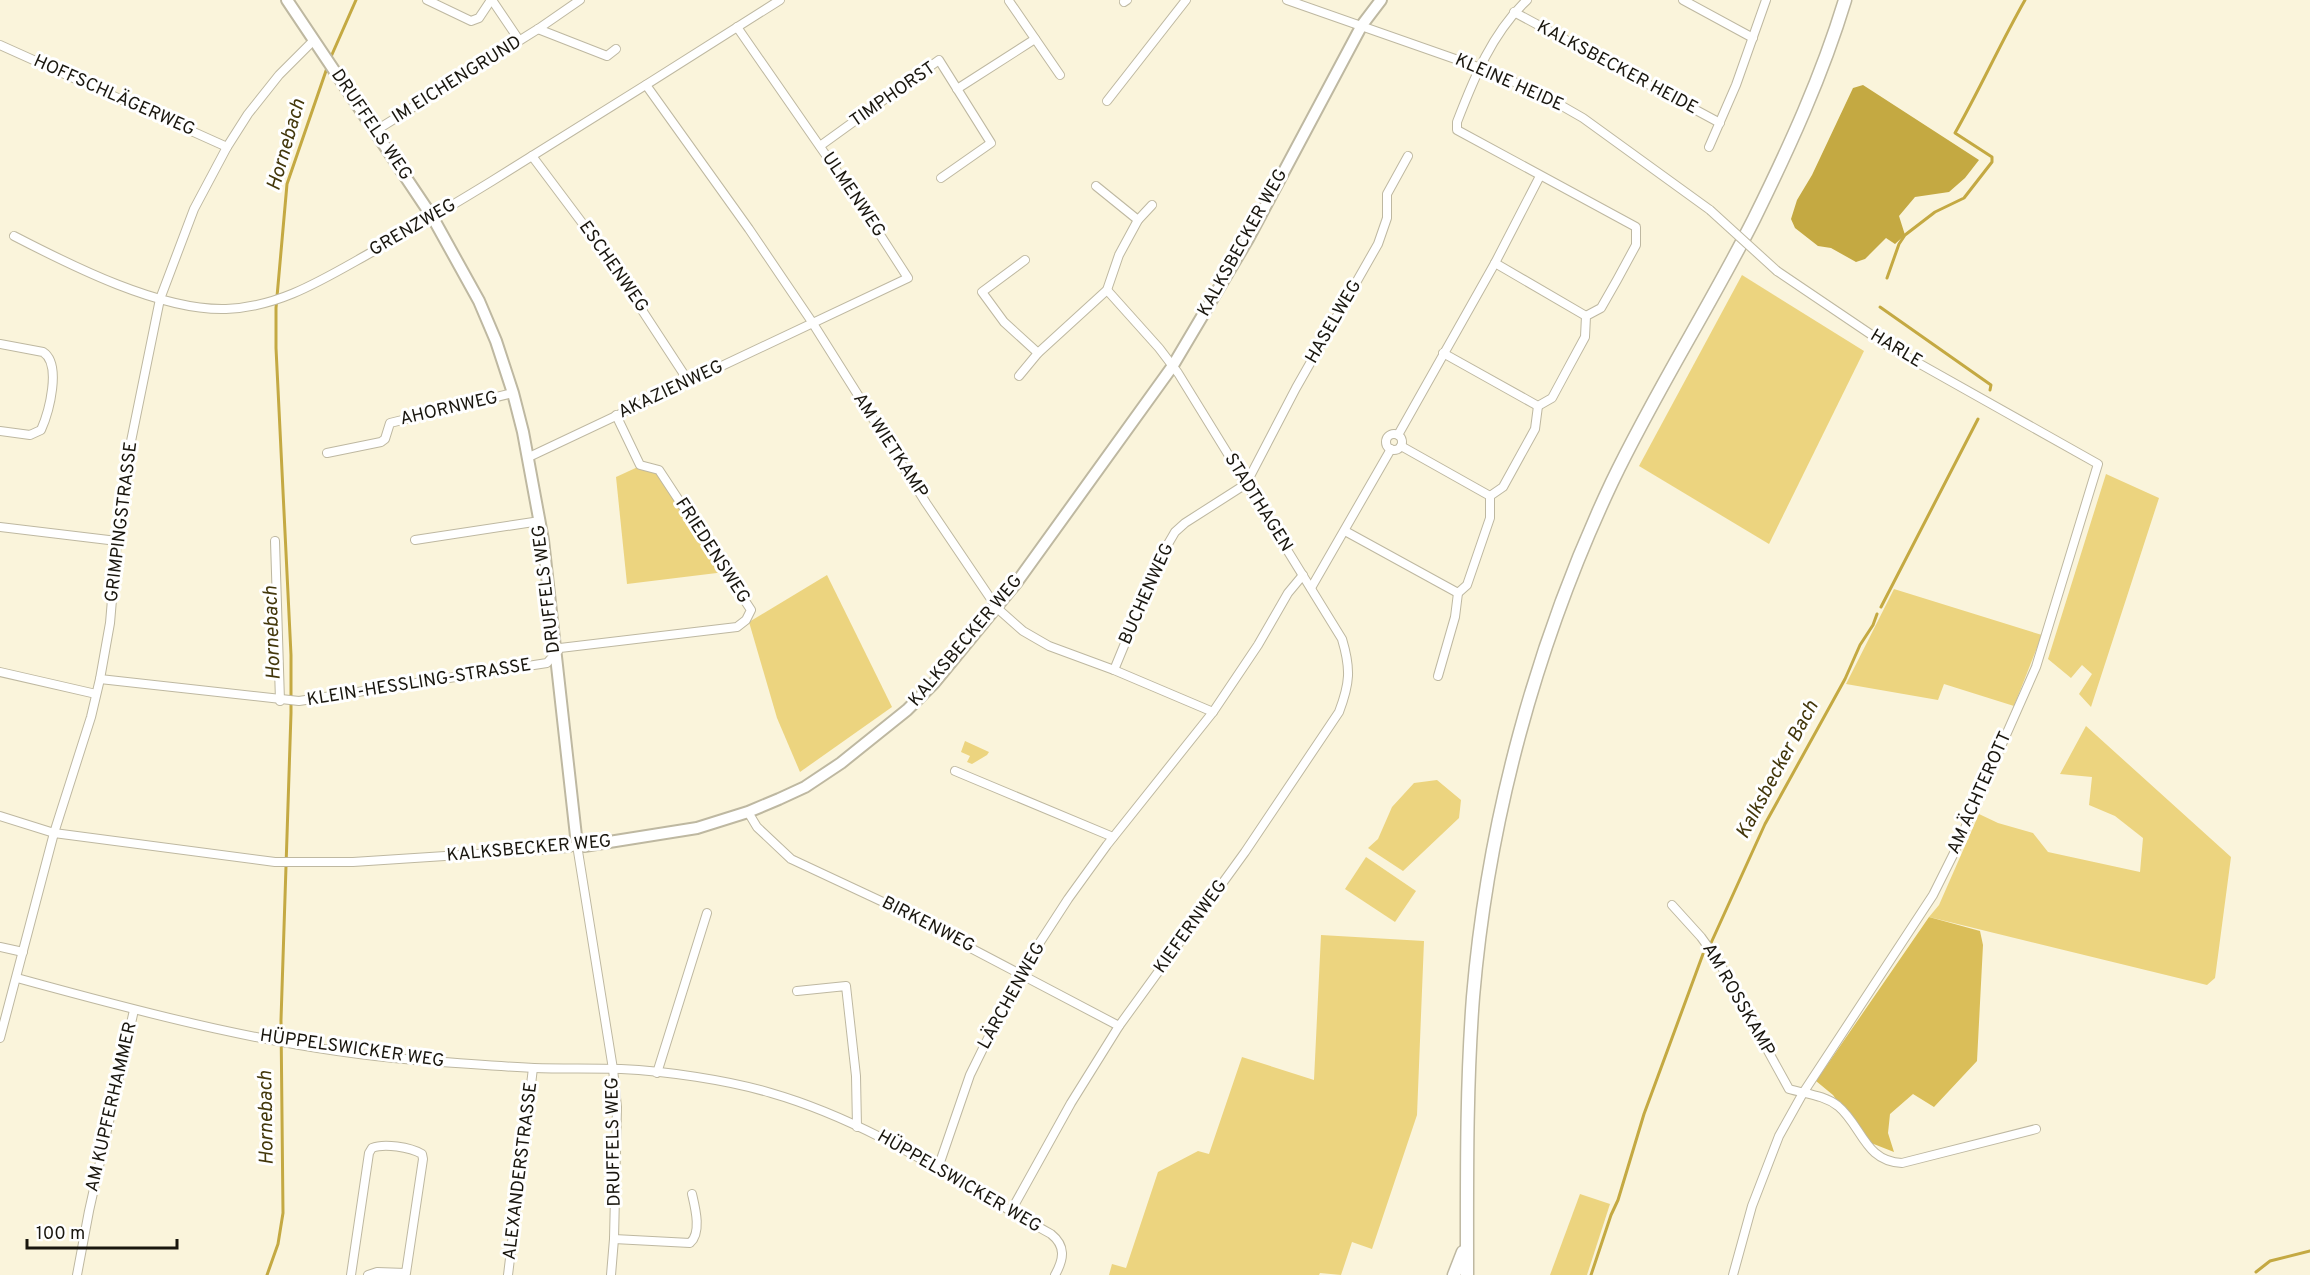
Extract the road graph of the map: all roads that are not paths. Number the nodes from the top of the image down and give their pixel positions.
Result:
1 (287, 0) edge
2 (427, 0) edge
3 (491, 0) edge
4 (580, 0) edge
5 (780, 0) edge
6 (1186, 0) edge
7 (1287, 0) edge
8 (1381, 0) edge
9 (1527, 0) edge
10 (1683, 0) edge
11 (1766, 0) edge
12 (1845, 0) edge
13 (1009, 1) edge
14 (1514, 12) junction
15 (1362, 25) junction
16 (737, 27) junction
17 (538, 29) junction
18 (1753, 38) junction
19 (1035, 39) junction
20 (314, 40) junction
21 (519, 40) junction
22 (0, 45) edge
23 (616, 49) dead end
24 (1478, 67) junction
25 (1060, 75) dead end
26 (646, 84) junction
27 (957, 89) junction
28 (1107, 101) dead end
29 (1720, 123) junction
30 (375, 131) junction
31 (820, 146) junction
32 (227, 147) junction
33 (1709, 147) dead end
34 (532, 156) junction
35 (1408, 156) dead end
36 (1540, 176) junction
37 (941, 178) dead end
38 (1096, 186) dead end
39 (1152, 205) dead end
40 (1710, 210) joint
41 (433, 218) junction
42 (1138, 220) junction
43 (14, 236) dead end
44 (1026, 260) dead end
45 (1495, 263) junction
46 (1107, 290) junction
47 (160, 299) junction
48 (1586, 316) junction
49 (812, 322) junction
50 (0, 344) edge
51 (1038, 353) junction
52 (1443, 353) junction
53 (1172, 367) junction
54 (1019, 376) dead end
55 (689, 382) junction
56 (513, 393) junction
57 (1538, 406) junction
58 (616, 415) junction
59 (0, 430) edge
60 (1398, 435) junction
61 (1401, 446) junction
62 (1391, 448) junction
63 (327, 453) dead end
64 (529, 457) junction
65 (2098, 464) joint
66 (1246, 484) junction
67 (1490, 495) junction
68 (540, 521) junction
69 (0, 526) edge
70 (1345, 531) junction
71 (415, 540) dead end
72 (117, 541) junction
73 (274, 541) dead end
74 (1303, 575) junction
75 (1311, 588) junction
76 (1458, 593) junction
77 (997, 608) junction
78 (1342, 639) joint
79 (555, 655) junction
80 (1114, 670) junction
81 (0, 672) edge
82 (1438, 676) dead end
83 (100, 679) junction
84 (96, 694) junction
85 (280, 700) junction
86 (1213, 712) junction
87 (955, 771) dead end
88 (748, 812) junction
89 (0, 816) edge
90 (54, 833) junction
91 (1113, 837) junction
92 (577, 845) junction
93 (1672, 905) dead end
94 (707, 913) dead end
95 (0, 946) edge
96 (23, 952) junction
97 (1020, 973) junction
98 (17, 978) junction
99 (797, 990) dead end
100 (134, 1010) junction
101 (1119, 1026) junction
102 (0, 1038) edge
103 (533, 1068) junction
104 (613, 1069) junction
105 (657, 1073) junction
106 (1803, 1093) junction
107 (857, 1126) junction
108 (2036, 1129) dead end
109 (938, 1168) junction
110 (692, 1194) dead end
111 (1011, 1211) junction
112 (614, 1239) junction
113 (1467, 1240) junction
114 (77, 1275) edge
115 (351, 1275) edge
116 (368, 1275) edge
117 (508, 1275) edge
118 (611, 1275) edge
119 (1056, 1275) edge
120 (1454, 1275) edge
121 (1467, 1275) edge
122 (1733, 1275) edge

1 - 20 street, DRUFFELS WEG
2 - 3 street
3 - 21 street
4 - 17 street, IM EICHENGRUND
5 - 16 street, GRENZWEG
6 - 28 street
7 - 15 street, KLEINE HEIDE
8 - 15 street, KALKSBECKER WEG
9 - 14 street, KALKSBECKER HEIDE
10 - 18 street
11 - 18 street, KALKSBECKER HEIDE
12 - 113 main road
13 - 19 street
14 - 24 street, KALKSBECKER HEIDE
14 - 29 street, KALKSBECKER HEIDE
15 - 24 street, KLEINE HEIDE
15 - 53 street, KALKSBECKER WEG
16 - 26 street, GRENZWEG
16 - 31 street, ULMENWEG
17 - 21 street, IM EICHENGRUND
17 - 23 street, IM EICHENGRUND
18 - 29 street, KALKSBECKER HEIDE
19 - 25 street
19 - 27 street, TIMPHORST
20 - 30 street, DRUFFELS WEG
20 - 32 street, GRIMPINGSTRASSE
21 - 30 street, IM EICHENGRUND
22 - 32 street, HOFFSCHLÄGERWEG
24 - 36 street, KALKSBECKER HEIDE
24 - 40 street, KLEINE HEIDE
26 - 34 street, GRENZWEG
26 - 49 street, AM WIETKAMP
27 - 31 street, TIMPHORST
27 - 37 street, TIMPHORST
29 - 33 street, KALKSBECKER HEIDE
30 - 41 street, DRUFFELS WEG
31 - 49 street, ULMENWEG
32 - 47 street, GRIMPINGSTRASSE
34 - 41 street, GRENZWEG
34 - 55 street, ESCHENWEG
35 - 66 street, HASELWEG
36 - 45 street
36 - 48 street
38 - 42 street
39 - 42 street
40 - 65 street, HARLE, bridge
41 - 47 street, GRENZWEG
41 - 56 street, DRUFFELS WEG
42 - 46 street
43 - 47 street, GRENZWEG
44 - 51 street
45 - 48 street
45 - 52 street
46 - 51 street
46 - 53 street, STADTHAGEN
47 - 72 street, GRIMPINGSTRASSE
48 - 57 street
49 - 55 street, AKAZIENWEG
49 - 77 street, AM WIETKAMP
50 - 59 street
51 - 54 street
52 - 57 street
52 - 60 street
53 - 66 street, STADTHAGEN
53 - 77 street, KALKSBECKER WEG
55 - 58 street, AKAZIENWEG
56 - 63 street, AHORNWEG
56 - 64 street, DRUFFELS WEG
57 - 67 street
58 - 64 street, AKAZIENWEG
58 - 79 street, FRIEDENSWEG
60 - 61 street
60 - 62 street
61 - 62 street
61 - 67 street
62 - 70 street
64 - 68 street, DRUFFELS WEG
65 - 106 street, AM ÄCHTEROTT
66 - 74 street, STADTHAGEN
66 - 80 street, BUCHENWEG
67 - 76 street
68 - 71 street
68 - 79 street, DRUFFELS WEG
69 - 72 street
70 - 75 street
70 - 76 street
72 - 83 street, GRIMPINGSTRASSE
73 - 85 street
74 - 75 street, STADTHAGEN
74 - 86 street, LÄRCHENWEG
75 - 78 street, STADTHAGEN
76 - 82 street
77 - 80 street, AM WIETKAMP
77 - 88 street, KALKSBECKER WEG
78 - 101 street, KIEFERNWEG
79 - 85 street, KLEIN-HESSLING-STRASSE
79 - 92 street, DRUFFELS WEG
80 - 86 street, AM WIETKAMP
81 - 84 street
83 - 84 street, GRIMPINGSTRASSE
83 - 85 street, KLEIN-HESSLING-STRASSE
84 - 90 street, GRIMPINGSTRASSE
86 - 91 street, LÄRCHENWEG
87 - 91 street
88 - 92 street, KALKSBECKER WEG
88 - 97 street, BIRKENWEG
89 - 90 street, KALKSBECKER WEG
90 - 92 street, KALKSBECKER WEG
90 - 96 street, GRIMPINGSTRASSE
91 - 97 street, LÄRCHENWEG
92 - 104 street, DRUFFELS WEG
93 - 106 street, AM ROSSKAMP
94 - 105 street
95 - 96 street
96 - 98 street, GRIMPINGSTRASSE
97 - 101 street, BIRKENWEG
97 - 109 street, LÄRCHENWEG
98 - 100 street, HÜPPELSWICKER WEG
98 - 102 street, GRIMPINGSTRASSE
99 - 107 street, HÜPPELSWICKER WEG
100 - 103 street, HÜPPELSWICKER WEG
100 - 114 street, AM KUPFERHAMMER
101 - 111 street, KIEFERNWEG
103 - 104 street, HÜPPELSWICKER WEG
103 - 117 street, ALEXANDERSTRASSE
104 - 105 street, HÜPPELSWICKER WEG
104 - 112 street, DRUFFELS WEG
105 - 107 street, HÜPPELSWICKER WEG
106 - 108 street
106 - 122 street, AM ÄCHTEROTT
107 - 109 street, HÜPPELSWICKER WEG
109 - 111 street, HÜPPELSWICKER WEG
110 - 112 street
111 - 119 street, HÜPPELSWICKER WEG
112 - 118 street, DRUFFELS WEG
113 - 120 main road
113 - 121 main road
115 - 116 street

